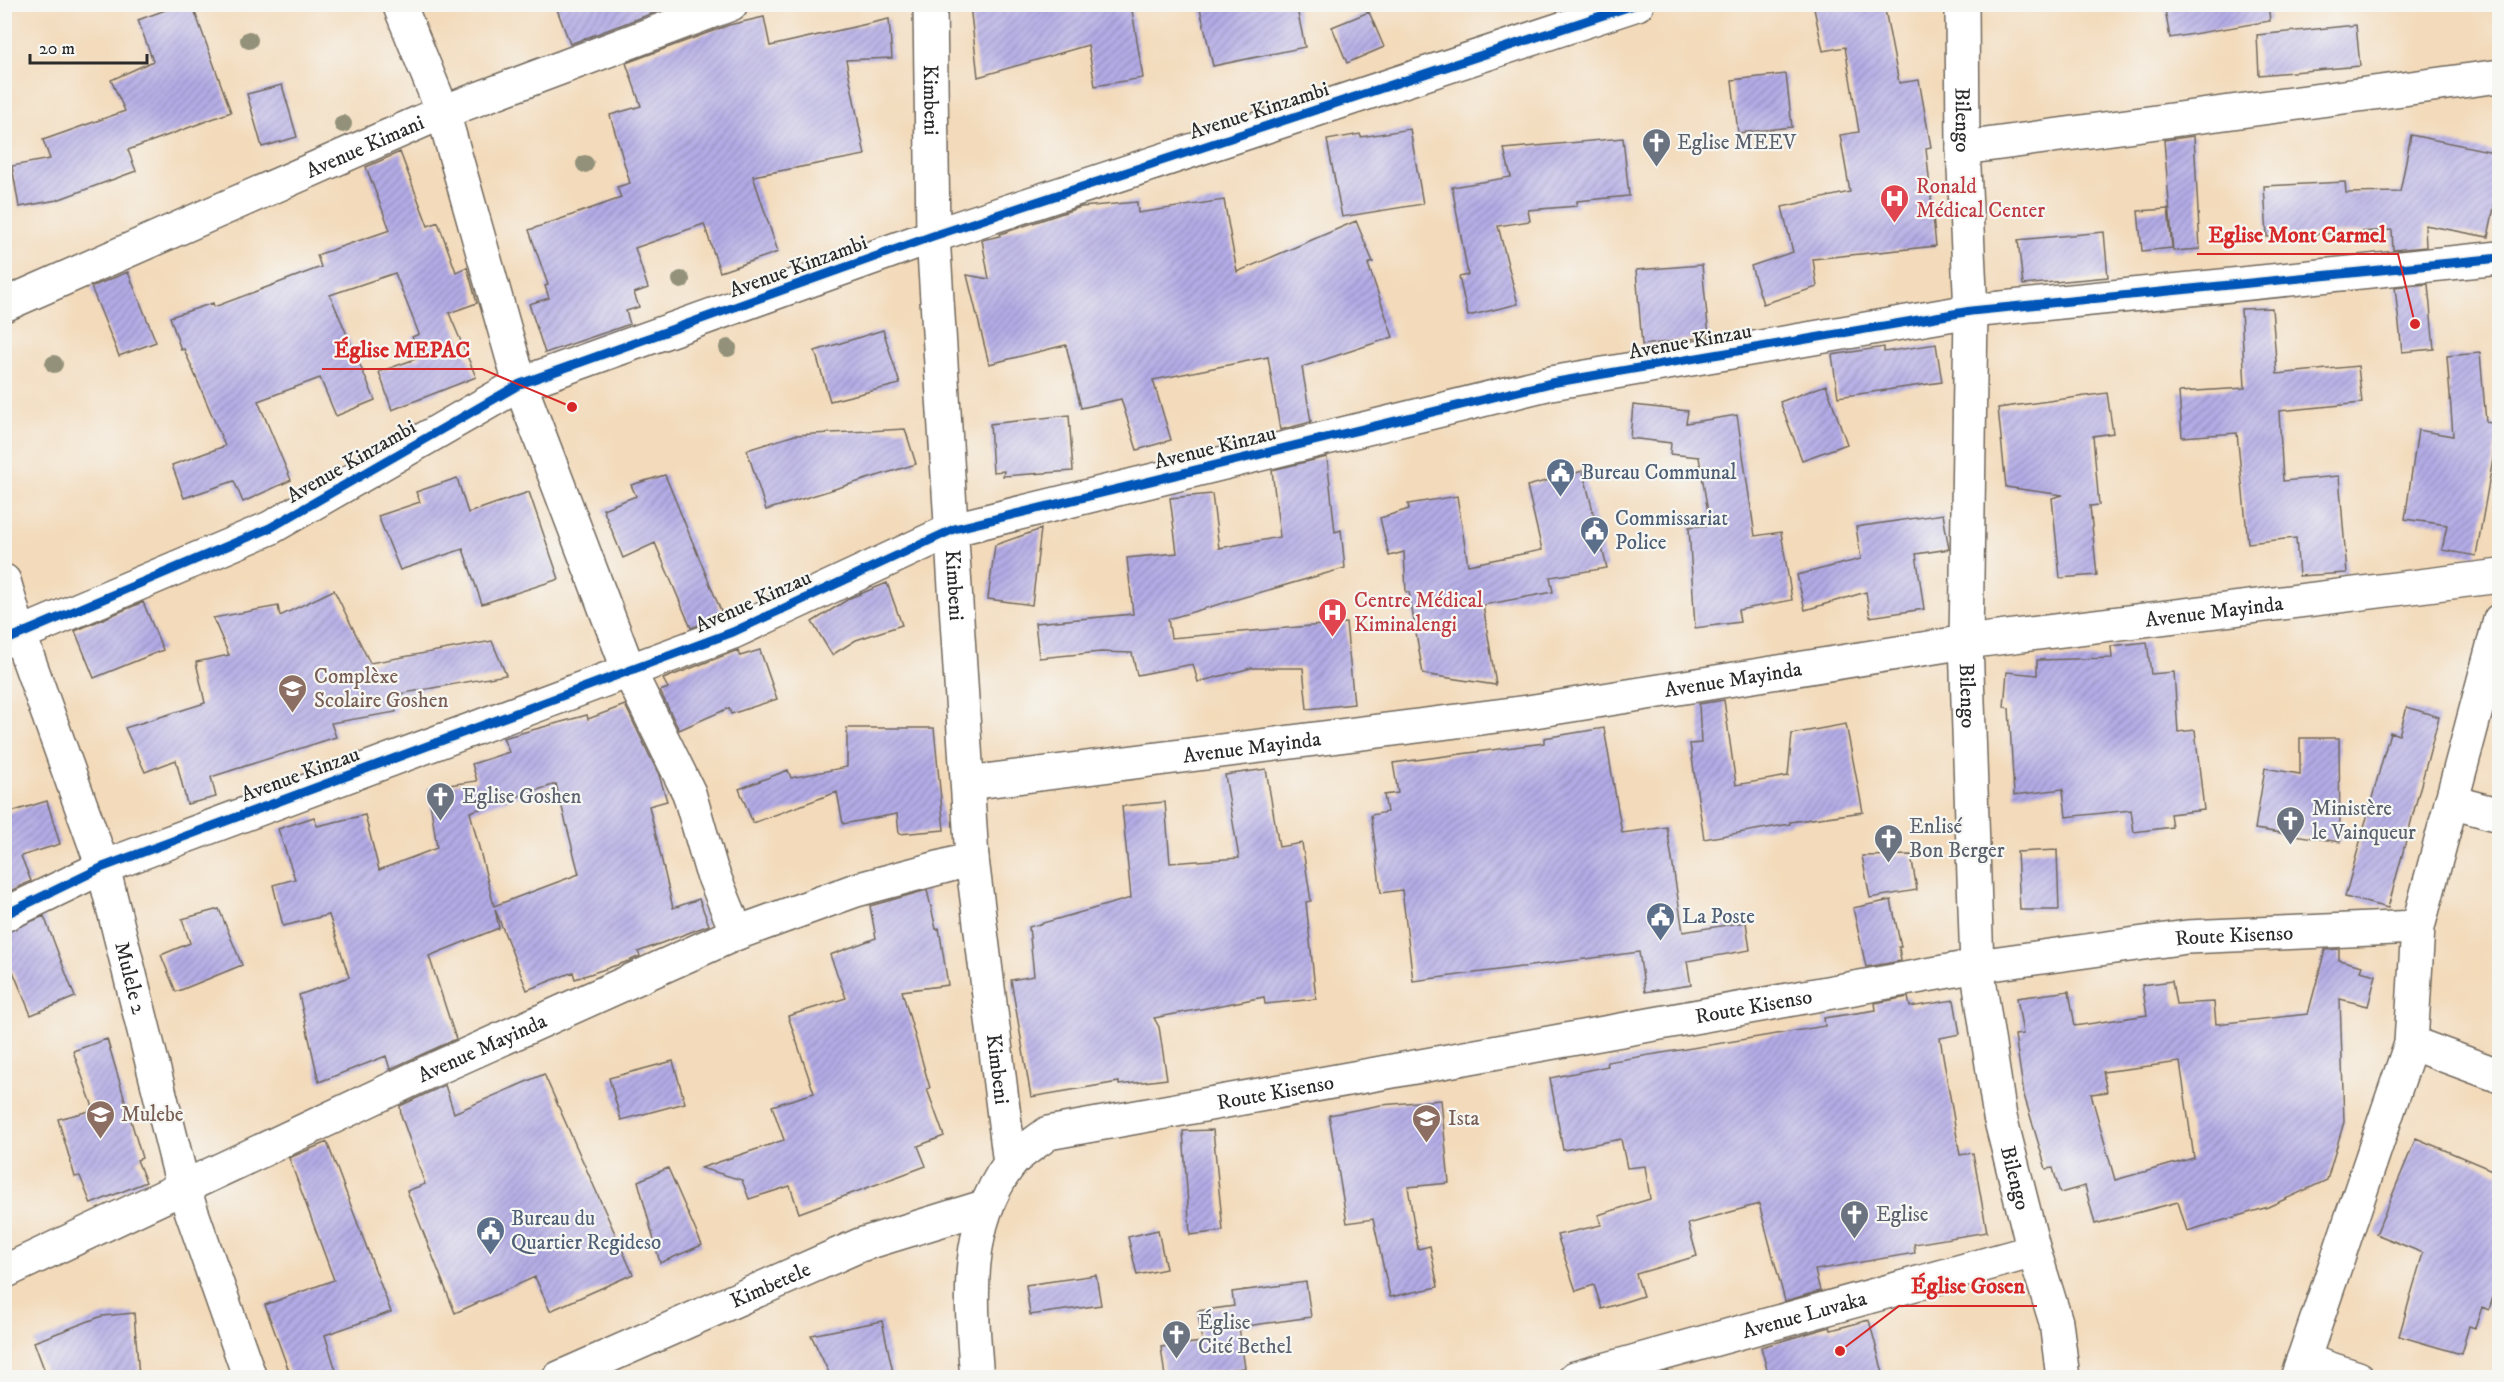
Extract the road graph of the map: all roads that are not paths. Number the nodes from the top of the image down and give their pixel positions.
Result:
1 (399, 4) edge
2 (731, 4) edge
3 (930, 4) edge
4 (1637, 4) edge
5 (1962, 4) edge
6 (2499, 76) edge
7 (443, 112) junction
8 (1963, 148) junction
9 (933, 237) junction
10 (2499, 258) edge
11 (4, 305) edge
12 (1971, 311) junction
13 (520, 384) junction
14 (954, 529) junction
15 (2499, 576) edge
16 (4, 581) edge
17 (2499, 620) edge
18 (12, 637) edge
19 (1966, 642) junction
20 (629, 671) junction
21 (968, 783) junction
22 (2451, 802) junction
23 (2499, 815) edge
24 (972, 859) junction
25 (103, 867) junction
26 (4, 915) edge
27 (2418, 927) junction
28 (737, 933) junction
29 (1977, 966) junction
30 (2411, 1043) junction
31 (2499, 1076) edge
32 (1010, 1164) junction
33 (184, 1190) junction
34 (987, 1206) junction
35 (2034, 1251) junction
36 (4, 1272) edge
37 (2300, 1369) edge
38 (250, 1377) edge
39 (559, 1377) edge
40 (977, 1377) edge
41 (1575, 1377) edge
42 (2063, 1377) edge
43 (2358, 1377) edge

1 - 7 street
2 - 7 street, Avenue Kimani
3 - 9 street, Kimbeni
4 - 9 street, Avenue Kinzambi
5 - 8 street, Bilengo
6 - 8 street
7 - 11 street, Avenue Kimani
7 - 13 street
8 - 12 street, Bilengo
9 - 13 street, Avenue Kinzambi
9 - 14 street, Kimbeni
10 - 12 street, Avenue Kinzau
12 - 14 street, Avenue Kinzau
12 - 19 street, Bilengo
13 - 18 street, Avenue Kinzambi
13 - 20 street
14 - 20 street, Avenue Kinzau
14 - 21 street, Kimbeni
15 - 19 street, Avenue Mayinda
16 - 18 street, Mulele 2
17 - 22 street
18 - 25 street, Mulele 2
19 - 21 street, Avenue Mayinda
19 - 29 street, Bilengo
20 - 25 street, Avenue Kinzau
20 - 28 street
21 - 24 street, Kimbeni
22 - 23 street
22 - 27 street
24 - 28 street, Avenue Mayinda
24 - 32 street, Kimbeni
25 - 26 street, Avenue Kinzau
25 - 33 street, Mulele 2
27 - 29 street, Route Kisenso
27 - 30 street
28 - 33 street, Avenue Mayinda
29 - 32 street, Route Kisenso
29 - 35 street, Bilengo
30 - 31 street
30 - 37 street
32 - 34 street, Route Kisenso
33 - 36 street, Avenue Mayinda
33 - 38 street, Mulele 2
34 - 39 street, Kimbetele
34 - 40 street, Route Kisenso
35 - 41 street, Avenue Luvaka
35 - 42 street, Bilengo
37 - 43 street

